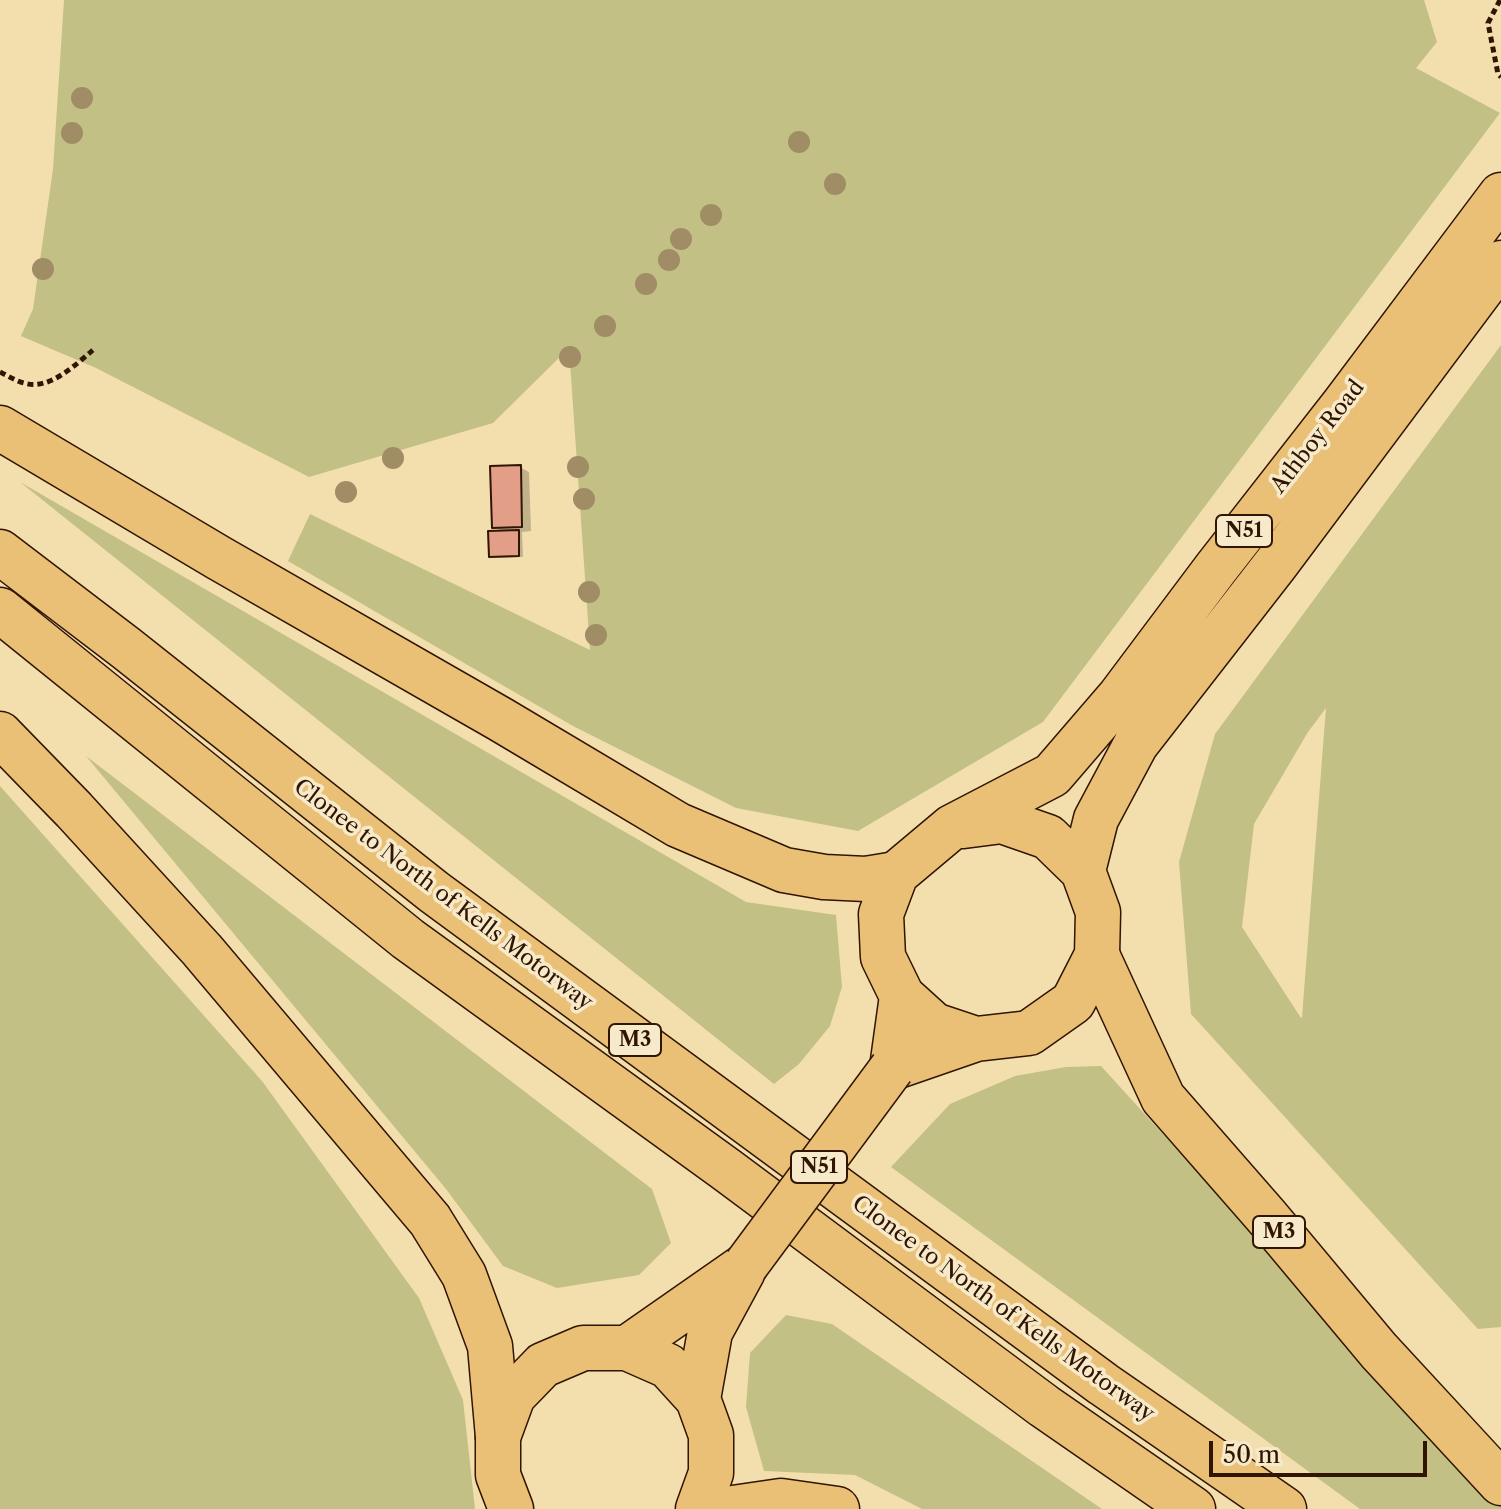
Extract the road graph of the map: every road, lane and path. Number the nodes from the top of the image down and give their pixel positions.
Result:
1 (1500, 0) edge
2 (1501, 77) edge
3 (1501, 195) edge
4 (1501, 263) edge
5 (93, 350) dead end
6 (0, 372) edge
7 (0, 428) edge
8 (0, 552) edge
9 (0, 610) edge
10 (0, 734) edge
11 (952, 827) junction
12 (1083, 871) junction
13 (896, 874) junction
14 (1097, 955) junction
15 (902, 996) junction
16 (976, 1039) junction
17 (892, 1068) junction
18 (746, 1265) junction
19 (627, 1348) junction
20 (698, 1399) junction
21 (498, 1437) junction
22 (1501, 1483) edge
23 (511, 1509) edge
24 (698, 1509) edge
25 (712, 1509) edge
26 (837, 1509) edge
27 (1193, 1509) edge
28 (1284, 1509) edge

1 - 2 path
3 - 11 main road, Athboy Road / N51
4 - 12 main road, Athboy Road / N51
5 - 6 path
7 - 13 main road
8 - 28 main road, Clonee to North of Kells Motorway / M3
9 - 27 main road, M3
10 - 21 main road
11 - 12 main road, Athboy Road / N51
11 - 13 main road, Athboy Road / N51
12 - 14 main road, Athboy Road / N51
13 - 15 main road, Athboy Road / N51
14 - 16 main road, Athboy Road / N51
14 - 22 main road, M3
15 - 16 main road, Athboy Road / N51
15 - 17 main road, N51
16 - 17 main road, Athboy Road / N51
17 - 18 main road, N51, bridge
18 - 19 main road, N51
18 - 20 main road, N51
19 - 20 main road, N51
19 - 21 main road, N51
20 - 24 main road, N51
21 - 23 main road, N51
25 - 26 main road

